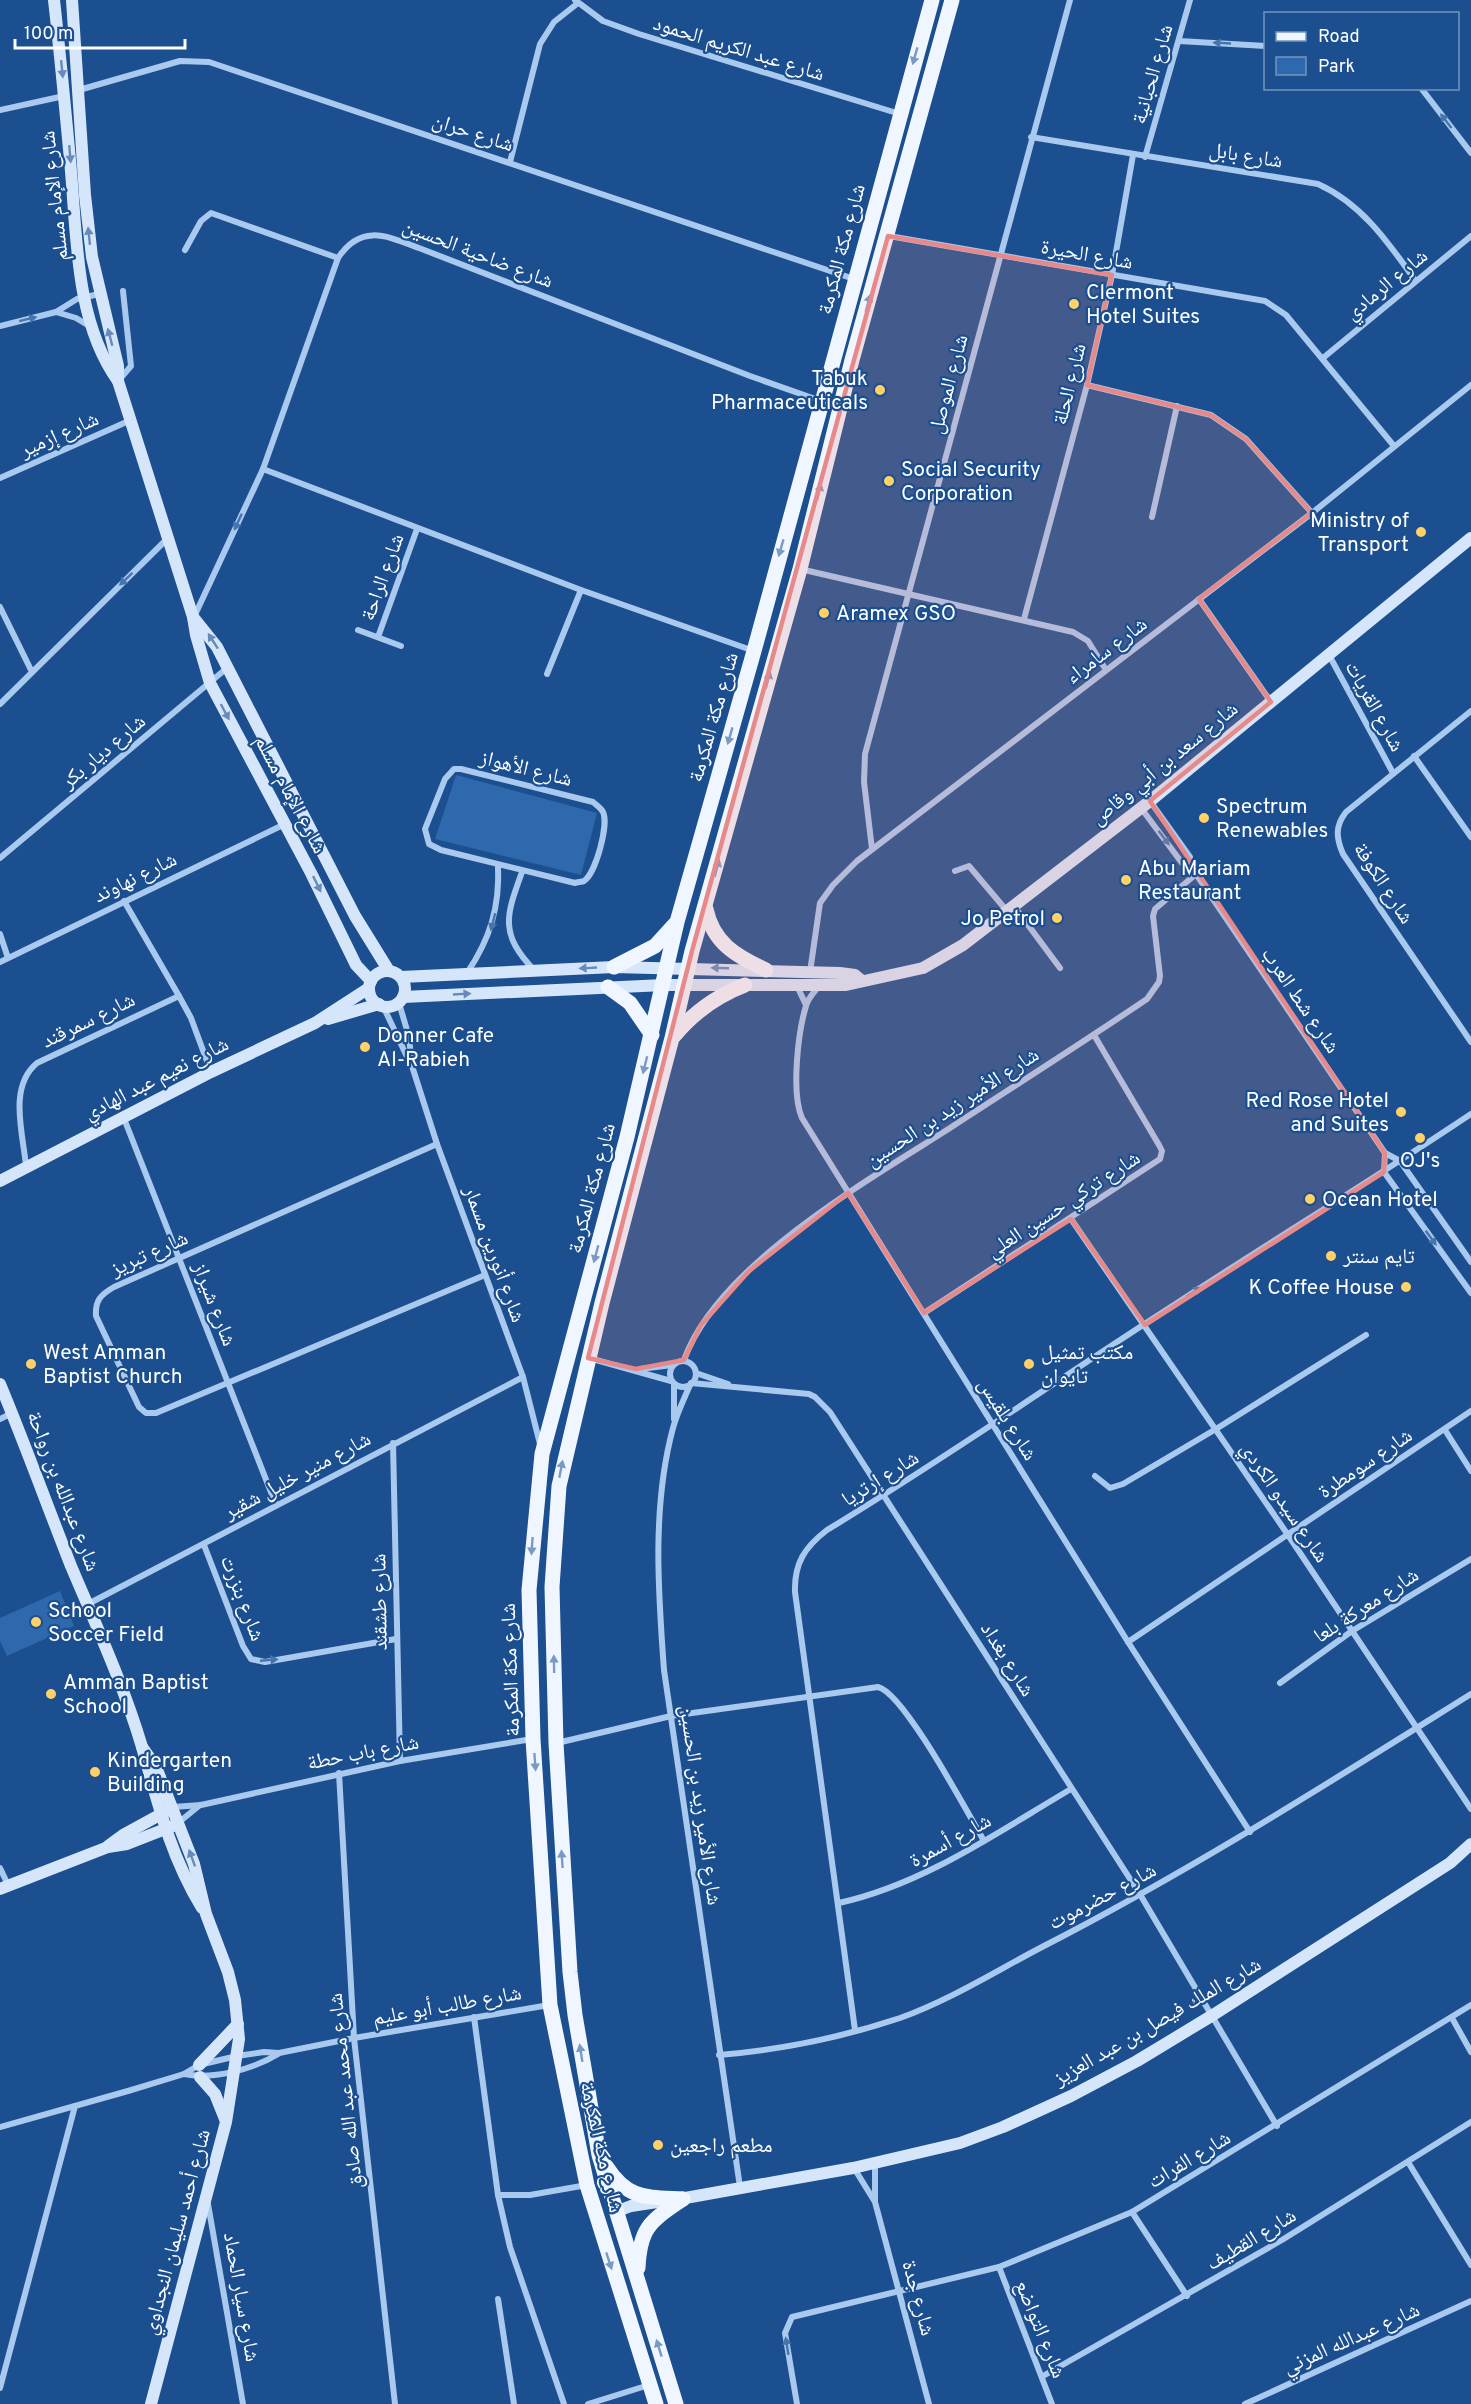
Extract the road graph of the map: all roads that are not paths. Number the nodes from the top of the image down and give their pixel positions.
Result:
1 (54, 0) edge
2 (72, 0) edge
3 (932, 0) edge
4 (952, 0) edge
5 (1070, 0) edge
6 (1190, 0) edge
7 (577, 1) edge
8 (1179, 40) junction
9 (1264, 46) edge
10 (79, 90) junction
11 (1423, 90) edge
12 (64, 96) junction
13 (0, 110) edge
14 (900, 114) junction
15 (1031, 137) junction
16 (1471, 153) edge
17 (1133, 155) junction
18 (1144, 157) junction
19 (510, 162) junction
20 (888, 236) junction
21 (1471, 236) edge
22 (185, 250) dead end
23 (999, 255) junction
24 (338, 258) junction
25 (1112, 275) junction
26 (855, 279) junction
27 (1415, 280) junction
28 (123, 291) dead end
29 (99, 294) junction
30 (86, 297) junction
31 (56, 312) junction
32 (0, 326) edge
33 (93, 328) junction
34 (1323, 357) junction
35 (118, 381) junction
36 (1086, 385) junction
37 (1471, 385) edge
38 (821, 401) junction
39 (1178, 406) junction
40 (131, 420) junction
41 (1394, 446) junction
42 (263, 469) junction
43 (0, 478) edge
44 (1312, 513) junction
45 (1152, 517) dead end
46 (417, 529) junction
47 (168, 538) junction
48 (1471, 538) edge
49 (800, 569) junction
50 (581, 590) junction
51 (909, 593) junction
52 (1199, 599) junction
53 (0, 607) edge
54 (193, 617) junction
55 (1024, 619) junction
56 (358, 630) dead end
57 (378, 637) junction
58 (401, 646) dead end
59 (754, 651) junction
60 (1329, 655) junction
61 (227, 668) junction
62 (31, 670) junction
63 (1106, 670) junction
64 (547, 674) dead end
65 (210, 683) junction
66 (1271, 702) junction
67 (0, 704) edge
68 (1471, 711) edge
69 (1414, 756) junction
70 (1393, 772) junction
71 (1146, 804) junction
72 (285, 823) junction
73 (1471, 837) edge
74 (872, 849) junction
75 (0, 858) edge
76 (498, 865) junction
77 (1190, 865) junction
78 (955, 871) dead end
79 (522, 872) junction
80 (1196, 873) junction
81 (124, 901) junction
82 (706, 908) junction
83 (1010, 908) junction
84 (677, 922) junction
85 (0, 934) edge
86 (8, 958) junction
87 (0, 962) edge
88 (614, 967) junction
89 (668, 967) junction
90 (688, 967) junction
91 (1060, 968) dead end
92 (765, 970) junction
93 (389, 971) junction
94 (535, 972) junction
95 (810, 972) junction
96 (467, 973) junction
97 (401, 977) junction
98 (861, 980) junction
99 (370, 985) junction
100 (664, 985) junction
101 (684, 985) junction
102 (745, 985) junction
103 (797, 986) junction
104 (819, 986) junction
105 (608, 987) junction
106 (179, 996) junction
107 (401, 1000) junction
108 (381, 1005) junction
109 (806, 1006) junction
110 (315, 1023) junction
111 (652, 1035) junction
112 (1094, 1035) junction
113 (672, 1038) junction
114 (1471, 1042) edge
115 (412, 1066) junction
116 (211, 1072) junction
117 (1471, 1114) edge
118 (123, 1116) junction
119 (437, 1144) junction
120 (1385, 1153) junction
121 (1400, 1161) junction
122 (21, 1169) junction
123 (1384, 1172) junction
124 (0, 1179) edge
125 (848, 1193) junction
126 (1071, 1219) junction
127 (179, 1257) junction
128 (1471, 1262) edge
129 (485, 1275) junction
130 (1471, 1293) edge
131 (924, 1313) junction
132 (1145, 1325) junction
133 (1366, 1335) dead end
134 (588, 1358) junction
135 (684, 1360) junction
136 (672, 1365) junction
137 (636, 1369) junction
138 (696, 1373) junction
139 (523, 1377) junction
140 (673, 1382) junction
141 (0, 1384) edge
142 (228, 1384) junction
143 (691, 1384) junction
144 (732, 1386) junction
145 (1471, 1411) edge
146 (12, 1413) junction
147 (0, 1419) edge
148 (673, 1426) junction
149 (993, 1426) junction
150 (1216, 1430) junction
151 (1445, 1430) junction
152 (393, 1443) junction
153 (542, 1454) junction
154 (1471, 1471) edge
155 (1095, 1476) dead end
156 (885, 1494) junction
157 (276, 1504) junction
158 (1288, 1535) junction
159 (204, 1545) junction
160 (1471, 1559) edge
161 (88, 1604) junction
162 (1352, 1630) junction
163 (396, 1639) junction
164 (1128, 1642) junction
165 (1280, 1683) dead end
166 (1471, 1694) edge
167 (809, 1697) junction
168 (671, 1716) junction
169 (1418, 1727) junction
170 (533, 1739) junction
171 (556, 1743) junction
172 (142, 1747) junction
173 (400, 1761) junction
174 (339, 1773) junction
175 (1071, 1789) junction
176 (201, 1805) junction
177 (1471, 1806) edge
178 (172, 1807) junction
179 (160, 1815) junction
180 (178, 1823) junction
181 (166, 1830) junction
182 (1250, 1832) junction
183 (984, 1841) junction
184 (1471, 1844) edge
185 (108, 1847) junction
186 (1471, 1853) edge
187 (1449, 1863) junction
188 (0, 1868) edge
189 (4, 1887) edge
190 (1141, 1896) junction
191 (839, 1903) junction
192 (206, 1914) junction
193 (550, 2005) junction
194 (1471, 2005) edge
195 (1213, 2015) junction
196 (474, 2016) junction
197 (1452, 2018) junction
198 (238, 2024) junction
199 (855, 2030) junction
200 (354, 2038) junction
201 (1471, 2052) edge
202 (279, 2054) junction
203 (719, 2055) junction
204 (237, 2056) junction
205 (235, 2070) junction
206 (200, 2071) junction
207 (184, 2074) junction
208 (75, 2106) junction
209 (226, 2122) junction
210 (1471, 2122) edge
211 (1277, 2126) junction
212 (0, 2127) edge
213 (599, 2155) junction
214 (1408, 2162) junction
215 (875, 2163) junction
216 (854, 2168) junction
217 (586, 2185) junction
218 (740, 2187) junction
219 (498, 2195) junction
220 (206, 2197) junction
221 (683, 2199) junction
222 (875, 2202) junction
223 (615, 2212) junction
224 (1132, 2212) junction
225 (599, 2226) junction
226 (1471, 2265) edge
227 (999, 2267) junction
228 (637, 2274) junction
229 (900, 2291) junction
230 (1187, 2296) junction
231 (498, 2299) dead end
232 (1471, 2301) edge
233 (1043, 2376) junction
234 (650, 2385) junction
235 (0, 2388) edge
236 (151, 2404) edge
237 (243, 2404) edge
238 (395, 2404) edge
239 (514, 2404) edge
240 (564, 2404) edge
241 (588, 2404) edge
242 (656, 2404) edge
243 (676, 2404) edge
244 (797, 2404) edge
245 (929, 2404) edge
246 (1053, 2404) edge
247 (1245, 2404) edge

1 -> 12 street, شارع الإمام مسلم
2 - 10 street, شارع الإمام مسلم
3 -> 14 main road, شارع مكة المكرمة
4 - 20 main road, شارع مكة المكرمة
5 - 15 street, شارع الموصل
6 - 8 street, شارع الحبانية
7 - 14 street, شارع عبد الكريم الحمود
7 - 19 street
9 -> 8 street
8 - 18 street, شارع الحبانية
10 - 19 street, شارع حران
29 -> 10 street, شارع الإمام مسلم
16 -> 11 street
12 - 13 street
12 -> 30 street, شارع الإمام مسلم
14 - 26 main road, شارع مكة المكرمة
15 - 17 street, شارع بابل
15 - 23 street, شارع الموصل
17 - 18 street, شارع بابل
17 - 25 street, شارع الحلة
18 - 27 street, شارع بابل
19 - 26 street, شارع حران
20 - 23 street, شارع الحيرة
49 -> 20 main road, شارع مكة المكرمة
21 - 27 street, شارع الرمادي
22 - 24 street
23 - 25 street, شارع الحيرة
23 - 51 street, شارع الموصل
24 - 38 street, شارع ضاحية الحسين
24 - 42 street, شارع ضاحية الحسين
25 - 34 street, شارع الحيرة
25 - 36 street, شارع الحلة
26 - 38 main road, شارع مكة المكرمة
27 - 34 street, شارع الرمادي
28 - 35 street
29 - 30 street
35 -> 29 street, شارع الإمام مسلم
30 - 31 street
30 - 33 street, شارع الإمام مسلم
32 -> 31 street
31 - 33 street
33 - 35 street, شارع الإمام مسلم
34 - 41 street, شارع الحيرة
35 - 40 street, شارع الإمام مسلم
36 - 39 street
36 - 55 street, شارع الحلة
37 - 41 street, شارع سامراء
38 -> 59 main road, شارع مكة المكرمة
39 - 44 street
39 - 45 street
40 - 43 street, شارع إزمير
40 - 47 street, شارع الإمام مسلم
41 - 44 street, شارع سامراء
42 - 46 street
42 -> 54 street, شارع ضاحية الحسين
44 - 52 street, شارع سامراء
46 - 50 street
46 - 57 street, شارع الراحة
47 - 54 street, شارع الإمام مسلم
47 -> 62 street
48 - 60 street, شارع سعد بن أبي وقاص
49 - 51 street
82 -> 49 main road, شارع مكة المكرمة
50 - 59 street
50 - 64 street
51 - 55 street
51 - 74 street, شارع الموصل
52 - 63 street, شارع سامراء
52 - 66 street
53 - 62 street
61 -> 54 street, شارع الإمام مسلم
54 - 65 street, شارع الإمام مسلم
55 - 63 street
56 - 57 street, شارع الراحة
57 - 58 street, شارع الراحة
59 -> 84 main road, شارع مكة المكرمة
60 - 66 street, شارع سعد بن أبي وقاص
60 - 70 street, شارع القريات
61 - 65 street, شارع ديار بكر
61 - 93 street, شارع الإمام مسلم
62 - 67 street
63 - 74 street, شارع سامراء
65 -> 72 street, شارع الإمام مسلم
65 - 75 street, شارع ديار بكر
66 - 71 street, شارع سعد بن أبي وقاص
68 - 69 street, شارع الكوفة
69 - 70 street, شارع الكوفة
69 - 73 street
70 - 114 street, شارع الكوفة
71 - 77 street, شارع شط العرب
71 -> 77 street, شارع شط العرب
71 - 83 street, شارع سعد بن أبي وقاص
72 - 81 street, شارع نهاوند
72 -> 99 street, شارع الإمام مسلم
74 - 95 street, شارع سامراء
76 - 79 street, شارع الأهواز
76 - 79 street, شارع الأهواز
76 -> 96 street
77 - 80 street, شارع شط العرب
78 - 83 street
79 - 94 street
80 - 112 street, شارع الأمير زيد بن الحسين
80 - 120 street, شارع شط العرب
81 - 86 street, شارع نهاوند
81 - 106 street
82 - 90 main road, شارع مكة المكرمة
82 - 92 main road
83 - 91 street
83 - 98 street, شارع سعد بن أبي وقاص
84 - 88 main road
84 - 89 main road, شارع مكة المكرمة
85 - 86 street
86 - 87 street, شارع نهاوند
88 - 89 street
88 -> 94 street
89 - 90 street
89 - 100 main road, شارع مكة المكرمة
92 -> 90 street, شارع سعد بن أبي وقاص
90 - 101 main road, شارع مكة المكرمة
92 - 95 street, شارع سعد بن أبي وقاص
93 - 97 street
93 - 99 street
94 - 96 street
95 - 98 street, شارع سعد بن أبي وقاص
96 - 97 street
97 - 107 street
98 - 104 street, شارع سعد بن أبي وقاص
99 - 108 street
99 - 110 street, شارع نعيم عبد الهادي
100 - 101 street
100 - 105 street
100 - 111 main road, شارع مكة المكرمة
101 - 102 street, شارع سعد بن أبي وقاص
101 - 113 main road, شارع مكة المكرمة
102 - 103 street, شارع سعد بن أبي وقاص
102 - 113 main road
103 - 104 street, شارع سعد بن أبي وقاص
103 - 109 street
104 - 109 street, شارع بلقيس
107 -> 105 street
105 - 111 main road
106 - 116 street
106 - 122 street, شارع سمرقند
107 - 108 street
107 - 115 street, شارع أنورين مسمار
108 - 110 street, شارع نعيم عبد الهادي
108 - 115 street, شارع أنورين مسمار
109 - 125 street, شارع بلقيس
110 - 116 street, شارع نعيم عبد الهادي
111 -> 153 main road, شارع مكة المكرمة
112 - 125 street, شارع الأمير زيد بن الحسين
112 - 126 street, شارع تركي حسين العلي
113 - 134 main road, شارع مكة المكرمة
115 - 119 street, شارع أنورين مسمار
116 - 118 street, شارع نعيم عبد الهادي
117 - 121 street, شارع إرتريا
118 - 122 street, شارع نعيم عبد الهادي
118 - 127 street, شارع شيراز
119 - 127 street, شارع تبريز
119 - 129 street, شارع أنورين مسمار
120 - 121 street, شارع شط العرب
120 - 123 street
121 - 123 street, شارع إرتريا
121 - 128 street, شارع شط العرب
122 - 124 street, شارع نعيم عبد الهادي
123 -> 130 street
132 -> 123 street, شارع إرتريا
125 - 131 street, شارع بلقيس
125 - 135 street, شارع الأمير زيد بن الحسين
126 - 131 street, شارع تركي حسين العلي
126 - 132 street, شارع سيدو الكردي
127 - 142 street, شارع شيراز
127 - 142 street, شارع تبريز
129 - 139 street, شارع أنورين مسمار
129 - 142 street, شارع تبريز
131 - 149 street, شارع بلقيس
132 - 149 street, شارع إرتريا
132 - 150 street, شارع سيدو الكردي
133 - 150 street
134 - 137 street
171 -> 134 main road, شارع مكة المكرمة
135 - 136 street
135 - 138 street
136 - 137 street
136 - 140 street
137 - 140 street
138 - 143 street
138 - 144 street, شارع بغداد
139 - 152 street, شارع منير خليل شقير
139 - 153 street, شارع أنورين مسمار
140 - 143 street
140 - 148 street, شارع الأمير زيد بن الحسين
141 - 146 street, شارع عبدالله بن رواحة
142 - 157 street, شارع شيراز
143 - 144 street, شارع بغداد
143 - 148 street, شارع الأمير زيد بن الحسين
144 - 156 street, شارع بغداد
145 - 151 street, شارع سومطرة
146 - 147 street
146 - 161 street, شارع عبدالله بن رواحة
148 - 168 street, شارع الأمير زيد بن الحسين
149 - 156 street, شارع إرتريا
149 - 164 street, شارع بلقيس
150 - 155 street
150 - 158 street, شارع سيدو الكردي
151 - 154 street
151 - 158 street, شارع سومطرة
152 - 157 street, شارع منير خليل شقير
152 - 163 street, شارع طشقند
153 -> 170 main road, شارع مكة المكرمة
156 - 167 street, شارع إرتريا
156 - 175 street, شارع بغداد
157 - 159 street, شارع منير خليل شقير
158 - 162 street, شارع سيدو الكردي
158 - 164 street, شارع سومطرة
159 - 161 street, شارع منير خليل شقير
159 -> 163 street, شارع بنزرت
160 - 162 street, شارع معركة بلعا
161 - 172 street, شارع عبدالله بن رواحة
162 - 165 street, شارع معركة بلعا
162 - 169 street, شارع سيدو الكردي
163 - 173 street, شارع طشقند
164 - 182 street, شارع بلقيس
166 - 169 street, شارع حضرموت
167 - 168 street
167 - 183 street
167 - 191 street, شارع إرتريا
168 - 171 street
168 - 203 street, شارع الأمير زيد بن الحسين
169 - 177 street, شارع سيدو الكردي
169 - 182 street, شارع حضرموت
170 - 173 street, شارع باب حطة
170 -> 193 main road, شارع مكة المكرمة
213 -> 171 main road, شارع مكة المكرمة
172 - 178 street, شارع عبدالله بن رواحة
172 - 179 street, شارع عبدالله بن رواحة
173 - 174 street, شارع باب حطة
174 - 176 street, شارع باب حطة
174 - 200 street, شارع محمد عبد الله صادق
175 - 183 street, شارع أسمرة
175 - 190 street, شارع بغداد
176 - 178 street, شارع باب حطة
176 - 180 street, شارع باب حطة
178 - 179 street
178 - 180 street, شارع عبدالله بن رواحة
179 - 181 street, شارع عبدالله بن رواحة
179 - 185 street
180 - 181 street
192 -> 180 street, شارع عبدالله بن رواحة
181 - 185 street
181 - 192 street, شارع عبدالله بن رواحة
182 - 190 street, شارع حضرموت
183 - 191 street, شارع أسمرة
184 - 187 street, شارع الملك فيصل بن عبد العزيز
185 - 189 street
186 - 187 street, شارع الملك فيصل بن عبد العزيز
187 - 195 street, شارع الملك فيصل بن عبد العزيز
188 - 189 street
190 - 195 street, شارع بغداد
190 - 199 street, شارع حضرموت
191 - 199 street, شارع إرتريا
192 - 198 street, شارع عبدالله بن رواحة
193 - 196 street, شارع طالب أبو عليم
193 - 217 main road, شارع مكة المكرمة
194 - 197 street, شارع الفرات
195 - 211 street, شارع بغداد
195 - 215 street, شارع الملك فيصل بن عبد العزيز
196 - 200 street, شارع طالب أبو عليم
196 - 219 street
197 - 201 street
197 - 211 street, شارع الفرات
198 - 204 street, شارع عبدالله بن رواحة
198 - 206 street
199 - 203 street, شارع حضرموت
200 - 202 street, شارع طالب أبو عليم
200 - 238 street, شارع محمد عبد الله صادق
202 - 204 street, شارع طالب أبو عليم
202 - 205 street, شارع طالب أبو عليم
203 - 218 street, شارع الأمير زيد بن الحسين
204 - 205 street, شارع عبدالله بن رواحة
204 - 206 street, شارع طالب أبو عليم
205 - 206 street, شارع طالب أبو عليم
205 - 209 street, شارع أحمد سليمان النجداوي
206 - 207 street, شارع طالب أبو عليم
206 - 207 street, شارع طالب أبو عليم
206 - 209 street
207 - 208 street, شارع طالب أبو عليم
208 - 212 street, شارع طالب أبو عليم
208 - 235 street
209 - 220 street, شارع أحمد سليمان النجداوي
210 - 214 street, شارع القطيف
211 - 224 street, شارع الفرات
213 - 221 main road
213 - 223 main road, شارع مكة المكرمة
214 - 226 street
214 - 230 street, شارع القطيف
215 - 216 street, شارع الملك فيصل بن عبد العزيز
215 - 222 street, شارع جدة
216 - 218 street, شارع الملك فيصل بن عبد العزيز
216 - 222 street, شارع جدة
217 - 219 street
217 - 225 main road, شارع مكة المكرمة
218 - 221 street, شارع الملك فيصل بن عبد العزيز
219 - 240 street
220 - 236 street, شارع أحمد سليمان النجداوي
220 - 237 street, شارع سيار الحماد
221 - 223 street, شارع الملك فيصل بن عبد العزيز
221 - 228 main road
222 - 229 street, شارع جدة
223 - 225 main road
223 - 228 main road, شارع مكة المكرمة
224 - 227 street, شارع الفرات
224 - 230 street
225 -> 234 main road, شارع مكة المكرمة
227 - 229 street, شارع الفرات
227 - 233 street, شارع التواضع
243 -> 228 main road, شارع مكة المكرمة
244 -> 229 street
229 - 245 street, شارع جدة
230 - 233 street, شارع القطيف
231 - 239 street
232 - 247 street, شارع عبدالله المزني
233 - 246 street, شارع التواضع
234 - 241 street
234 - 242 main road, شارع مكة المكرمة

